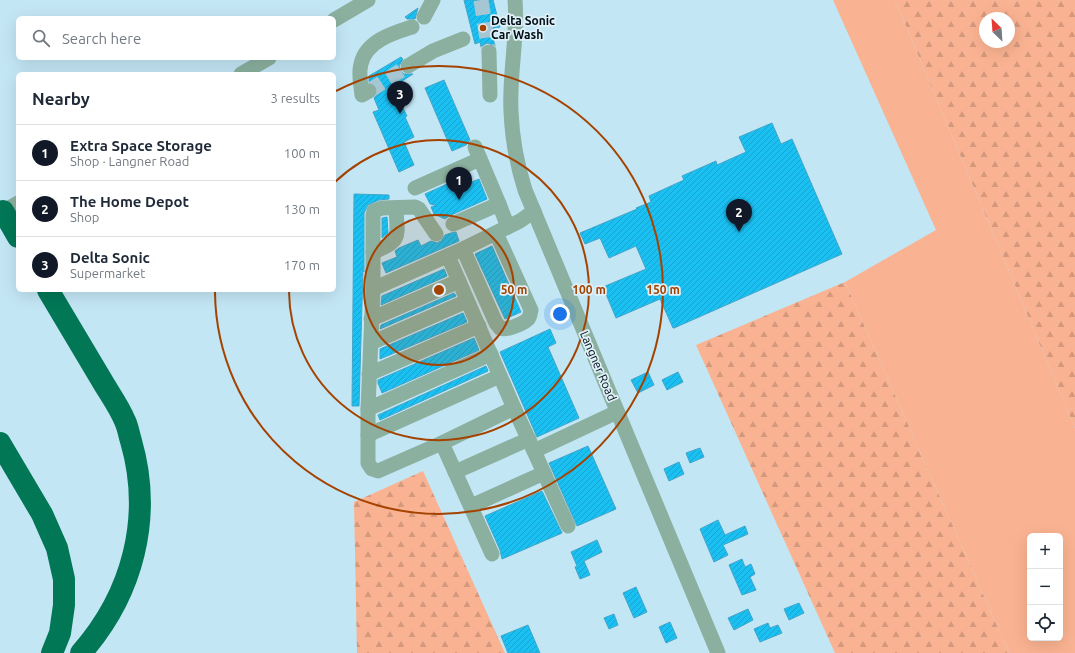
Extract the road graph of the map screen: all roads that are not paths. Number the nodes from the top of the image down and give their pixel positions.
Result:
1 (368, 0) edge
2 (433, 0) edge
3 (515, 0) edge
4 (424, 17) dead end
5 (336, 19) edge
6 (412, 27) dead end
7 (463, 39) dead end
8 (489, 52) tunnel mouth
9 (266, 60) edge
10 (408, 66) tunnel mouth
11 (245, 72) edge
12 (369, 91) dead end
13 (490, 94) dead end
14 (415, 188) dead end
15 (499, 204) junction
16 (396, 208) junction
17 (5, 209) edge
18 (534, 211) junction
19 (454, 224) dead end
20 (502, 230) junction
21 (16, 233) edge
22 (436, 234) dead end
23 (463, 249) junction
24 (373, 252) junction
25 (448, 256) junction
26 (459, 281) junction
27 (372, 289) junction
28 (49, 292) edge
29 (468, 301) junction
30 (371, 319) junction
31 (479, 326) junction
32 (371, 343) junction
33 (491, 354) junction
34 (369, 374) junction
35 (500, 376) junction
36 (514, 408) junction
37 (368, 409) junction
38 (617, 412) junction
39 (368, 434) junction
40 (442, 442) junction
41 (0, 443) edge
42 (531, 445) junction
43 (456, 472) junction
44 (544, 473) junction
45 (471, 506) junction
46 (568, 526) dead end
47 (492, 554) dead end
48 (52, 653) edge
49 (81, 653) edge
50 (718, 653) edge

1 - 5 street
2 - 4 street
3 - 18 street, Langner Road
6 - 12 street
7 - 10 street
8 - 13 street
9 - 11 street
14 - 15 street
15 - 19 street
15 - 20 street
16 - 22 street
16 - 24 street
16 - 24 street
17 - 21 highway
18 - 20 street
18 - 38 street, Langner Road
20 - 23 street
20 - 23 street
23 - 25 street
24 - 27 street
25 - 26 street
25 - 27 street
26 - 29 street
26 - 30 street
27 - 30 street
28 - 49 highway
29 - 31 street
29 - 32 street
30 - 32 street
31 - 33 street
31 - 34 street
32 - 34 street
33 - 35 street
33 - 37 street
34 - 37 street
35 - 36 street
35 - 39 street
36 - 40 street
36 - 42 street
37 - 39 street
38 - 42 street
38 - 50 street, Langner Road
39 - 40 street
40 - 43 street
41 - 48 highway
42 - 43 street
42 - 44 street
43 - 45 street
44 - 45 street
44 - 46 street
45 - 47 street

